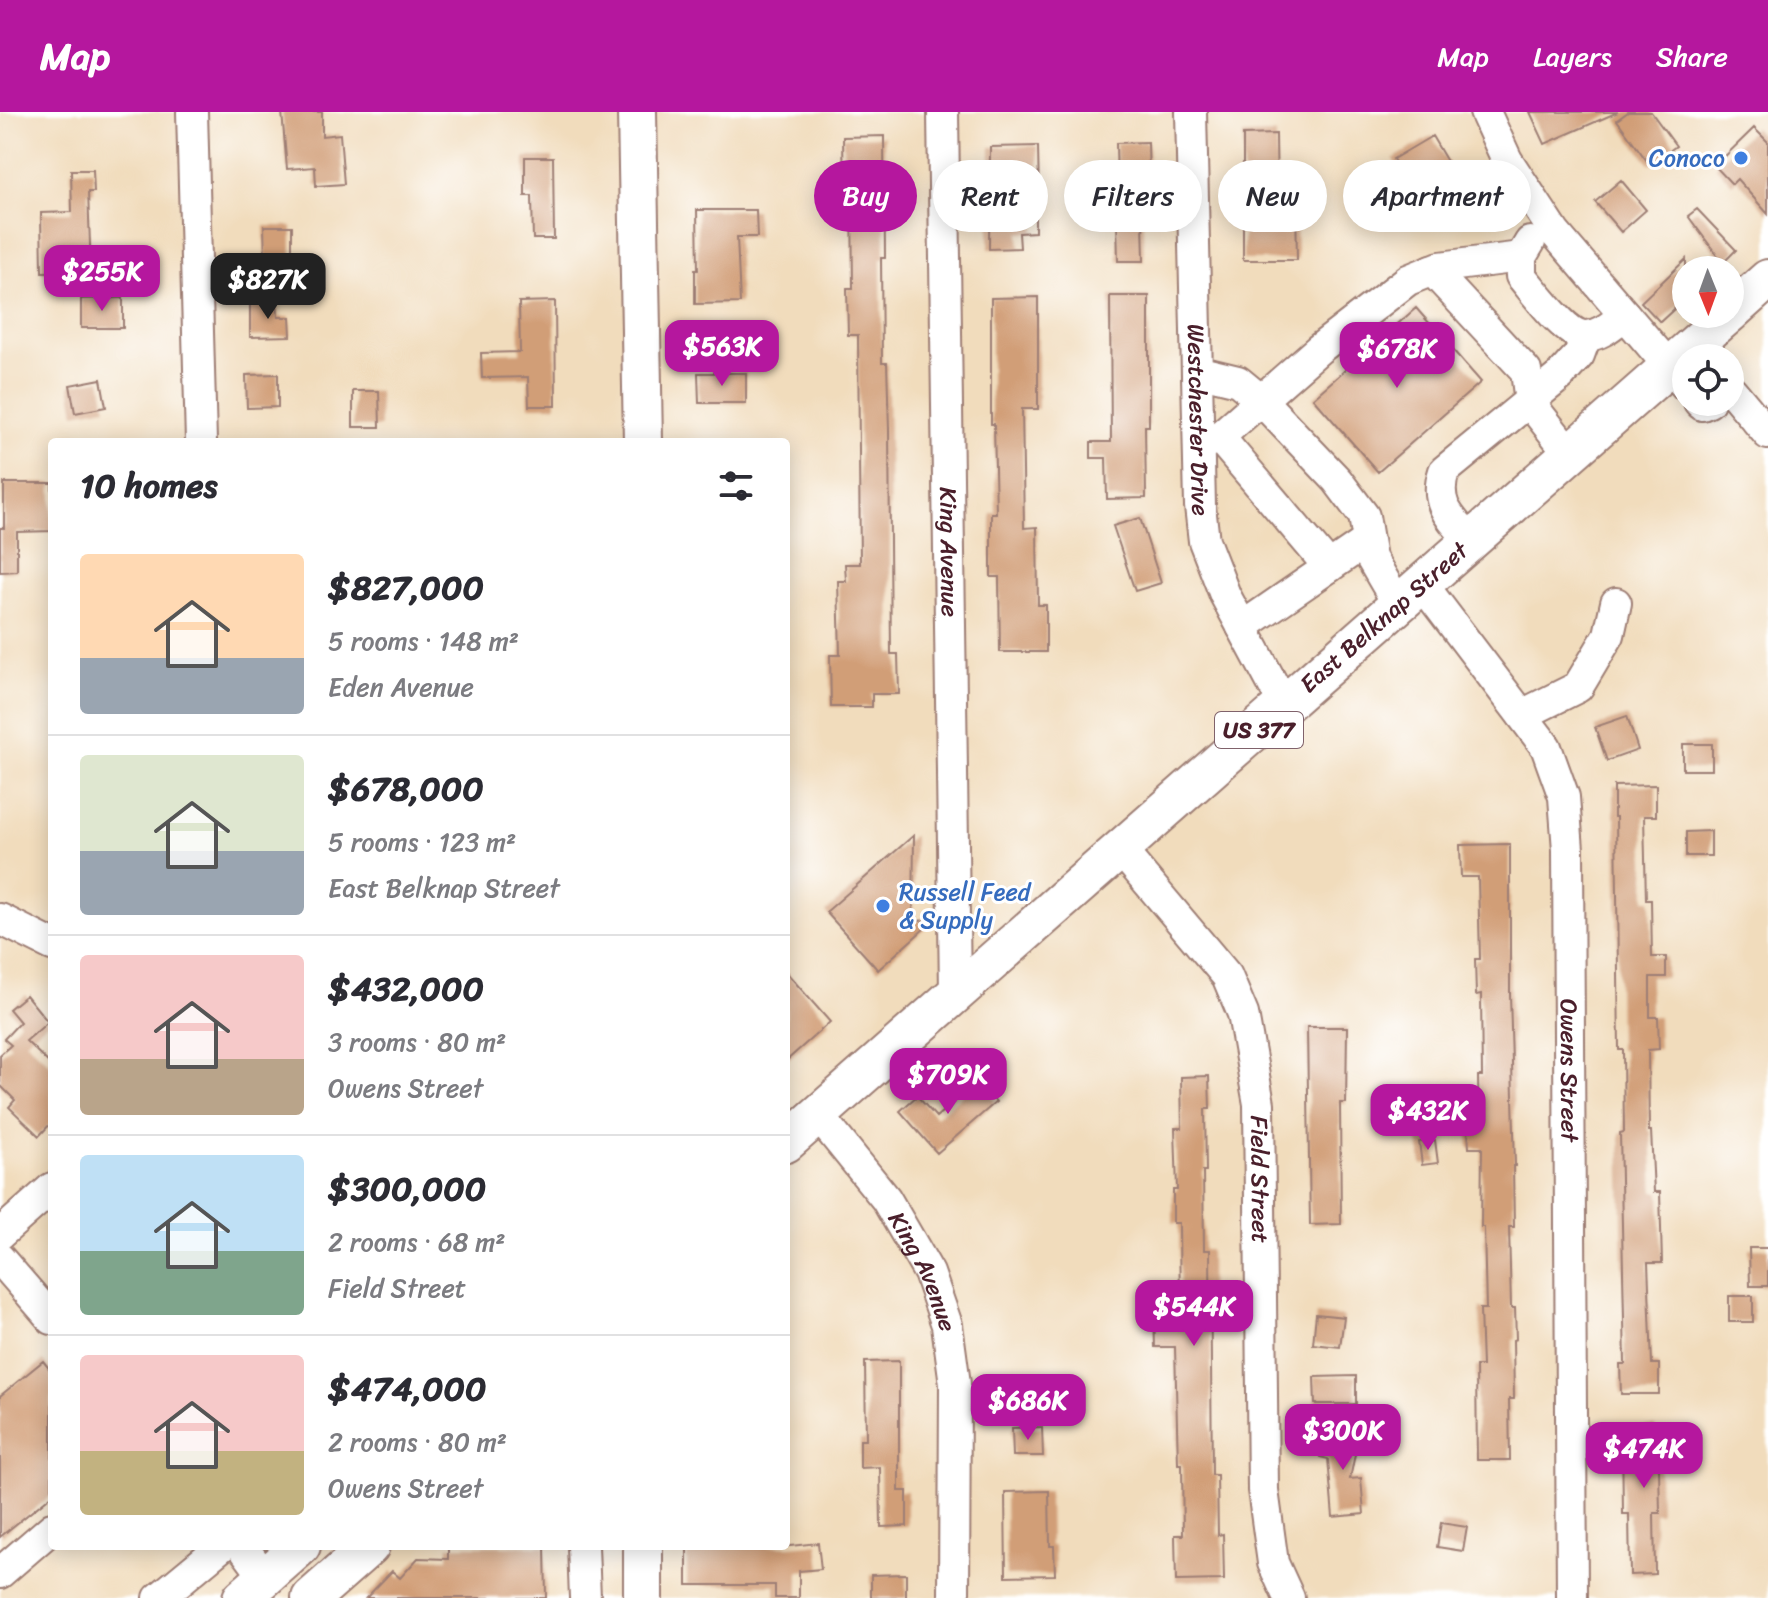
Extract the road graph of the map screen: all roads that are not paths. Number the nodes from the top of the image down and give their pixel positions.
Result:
1 (192, 112) edge
2 (637, 112) edge
3 (943, 112) edge
4 (1191, 112) edge
5 (1485, 112) edge
6 (1550, 225) junction
7 (1521, 257) junction
8 (1432, 270) junction
9 (1768, 279) edge
10 (1744, 301) edge
11 (1625, 315) junction
12 (1718, 328) edge
13 (1586, 336) junction
14 (1705, 344) edge
15 (1672, 369) edge
16 (1197, 375) junction
17 (1672, 380) edge
18 (1261, 400) junction
19 (1530, 403) junction
20 (1744, 405) edge
21 (1768, 434) edge
22 (201, 438) edge
23 (643, 438) edge
24 (1209, 442) junction
25 (1571, 455) junction
26 (1367, 541) junction
27 (1472, 542) junction
28 (1329, 567) junction
29 (1411, 596) junction
30 (1616, 603) dead end
31 (1242, 627) junction
32 (1285, 707) junction
33 (1522, 715) junction
34 (1120, 849) junction
35 (0, 919) edge
36 (48, 943) edge
37 (955, 992) junction
38 (818, 1115) junction
39 (790, 1140) edge
40 (48, 1192) edge
41 (0, 1234) edge
42 (0, 1259) edge
43 (48, 1314) edge
44 (48, 1531) edge
45 (217, 1550) edge
46 (243, 1550) edge
47 (297, 1550) edge
48 (365, 1550) edge
49 (583, 1550) edge
50 (643, 1550) edge
51 (0, 1573) edge
52 (254, 1588) edge
53 (159, 1598) edge
54 (311, 1598) edge
55 (585, 1598) edge
56 (643, 1598) edge
57 (954, 1598) edge
58 (1289, 1598) edge
59 (1572, 1598) edge

1 - 22 street
2 - 23 main road
3 - 37 street, King Avenue
4 - 16 street, Westchester Drive
5 - 6 street
6 - 7 street
6 - 11 street
7 - 8 street
7 - 13 street
8 - 18 street
8 - 19 street
9 - 10 main road, East Belknap Street / US 377
11 - 13 street
11 - 15 street
12 - 14 main road, East Belknap Street / US 377
13 - 19 street
16 - 18 street, Owens Street
16 - 24 street, Westchester Drive
17 - 25 main road, East Belknap Street / US 377
18 - 24 street
18 - 26 street, Owens Street
19 - 25 street
19 - 27 street
20 - 21 street
24 - 28 street
24 - 31 street, Westchester Drive
25 - 27 main road, East Belknap Street / US 377
26 - 28 street
26 - 29 street, Owens Street
27 - 29 main road, East Belknap Street / US 377
28 - 31 street
29 - 32 main road, East Belknap Street / US 377
29 - 33 street, Owens Street
30 - 33 street
31 - 32 street, Westchester Drive
32 - 34 main road, East Belknap Street / US 377
33 - 59 street, Owens Street
34 - 37 main road, East Belknap Street / US 377
34 - 58 street, Field Street
35 - 36 street
37 - 38 main road, East Belknap Street / US 377
38 - 39 main road, East Belknap Street / US 377
38 - 57 street, King Avenue
40 - 41 street
42 - 43 street
44 - 51 street
45 - 53 street
46 - 52 street
47 - 52 main road
48 - 54 main road
49 - 55 street
50 - 56 main road

